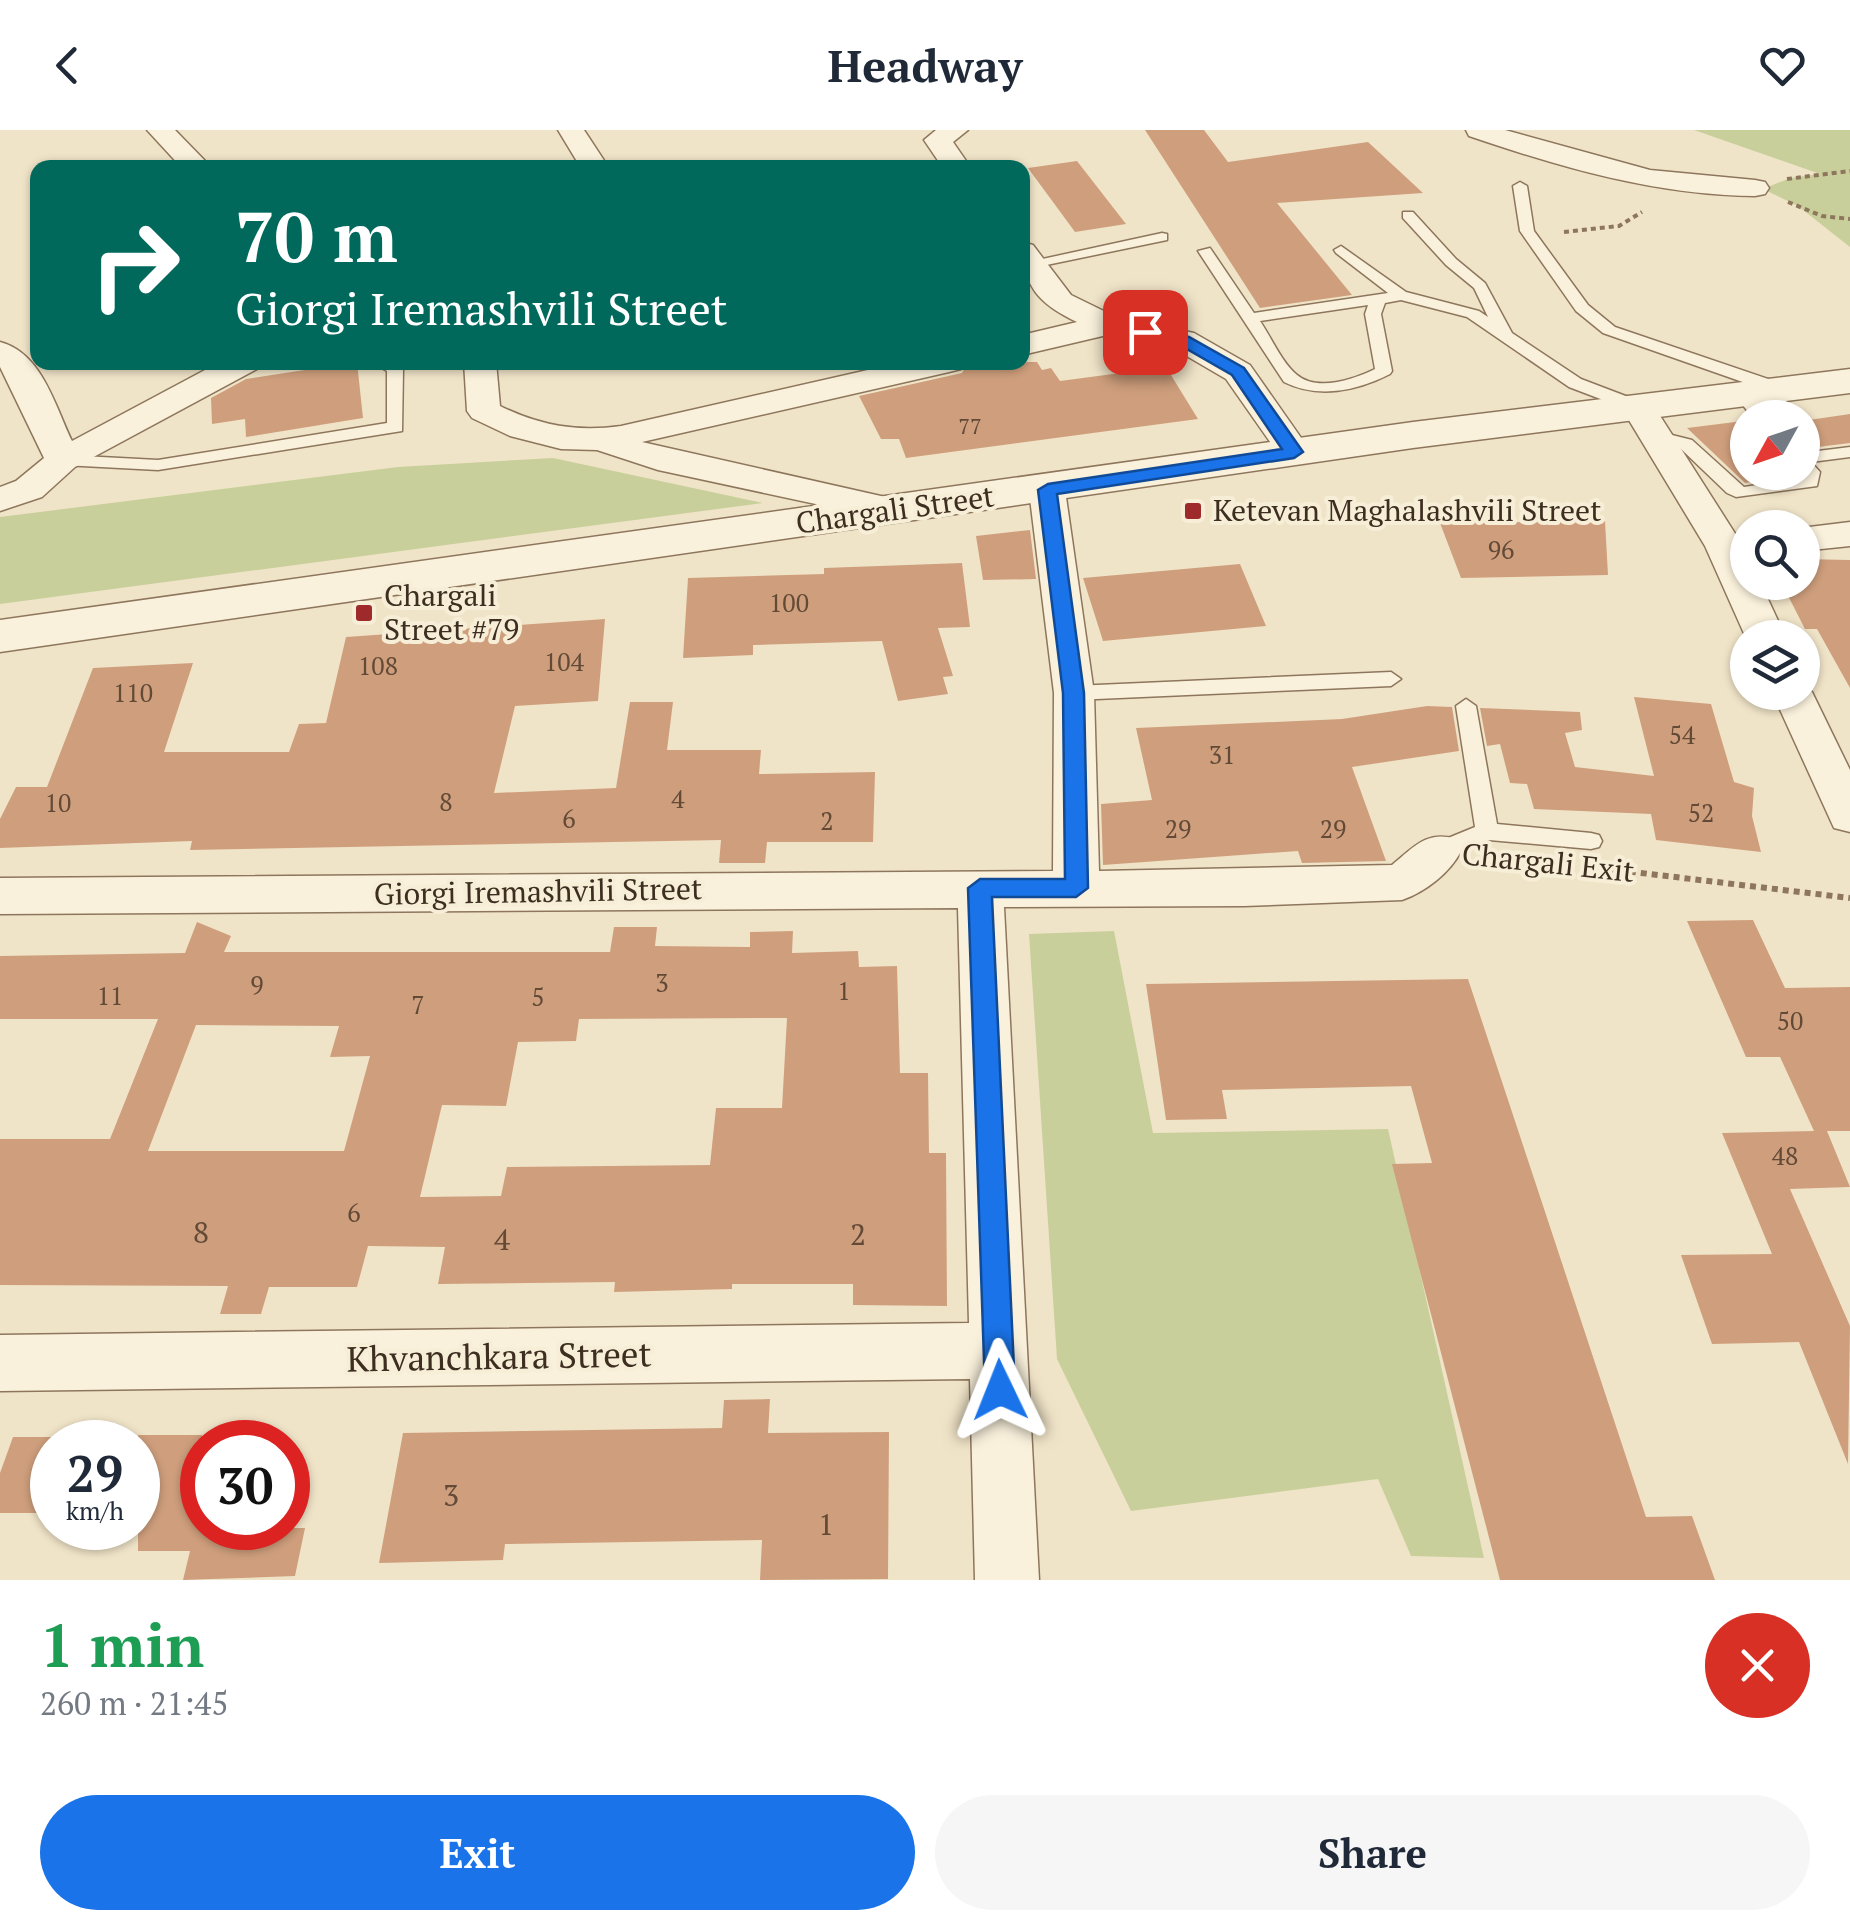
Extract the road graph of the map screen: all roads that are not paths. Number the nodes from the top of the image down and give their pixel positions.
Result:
1 (160, 130) edge
2 (571, 130) edge
3 (955, 130) edge
4 (1479, 130) edge
5 (190, 160) edge
6 (591, 160) edge
7 (952, 160) edge
8 (1520, 186) dead end
9 (1755, 188) road end
10 (1408, 215) dead end
11 (1162, 236) dead end
12 (1341, 250) dead end
13 (1205, 252) dead end
14 (1030, 257) edge
15 (1030, 261) edge
16 (1401, 295) junction
17 (1378, 299) junction
18 (1250, 318) junction
19 (1106, 325) junction
20 (1506, 336) junction
21 (1030, 343) edge
22 (0, 352) edge
23 (230, 370) edge
24 (395, 370) edge
25 (481, 370) edge
26 (914, 370) edge
27 (1850, 381) edge
28 (1762, 400) edge
29 (1730, 406) edge
30 (1647, 422) junction
31 (608, 442) junction
32 (1294, 452) junction
33 (1850, 452) edge
34 (1820, 457) edge
35 (64, 460) junction
36 (1730, 486) edge
37 (1048, 490) junction
38 (1735, 490) edge
39 (1761, 490) edge
40 (0, 500) edge
41 (890, 509) junction
42 (1850, 534) edge
43 (1730, 537) edge
44 (1820, 537) edge
45 (0, 636) edge
46 (1391, 679) dead end
47 (1074, 693) junction
48 (1466, 706) dead end
49 (1800, 710) edge
50 (1850, 816) edge
51 (1487, 831) junction
52 (1591, 841) dead end
53 (1440, 851) joint
54 (980, 888) junction
55 (1076, 888) junction
56 (0, 896) edge
57 (998, 1351) junction
58 (0, 1362) edge
59 (1007, 1580) edge

1 - 5 street
2 - 6 street
3 - 7 street
4 - 9 street
8 - 28 lane
10 - 20 lane
11 - 14 lane
12 - 16 lane
13 - 18 lane
15 - 19 street
16 - 17 lane
16 - 20 lane
17 - 18 lane
17 - 18 lane
19 - 21 street
19 - 32 street
20 - 30 lane
22 - 35 street
23 - 35 street
24 - 35 lane
25 - 31 street
26 - 31 street
27 - 28 street, Chargali Street
29 - 30 street, Chargali Street
30 - 32 street, Chargali Street
30 - 36 lane
30 - 43 street
31 - 41 street
32 - 37 street, Chargali Street
33 - 34 lane
35 - 40 street
37 - 41 street, Chargali Street
37 - 47 street
38 - 39 lane
41 - 45 street, Chargali Street
42 - 44 street
46 - 47 lane
47 - 55 street
48 - 51 lane
49 - 50 street
51 - 52 lane
51 - 53 lane
53 - 55 street, Chargali Exit
54 - 55 street, Giorgi Iremashvili Street
54 - 56 street, Giorgi Iremashvili Street
54 - 57 street
57 - 58 street, Khvanchkara Street
57 - 59 street

